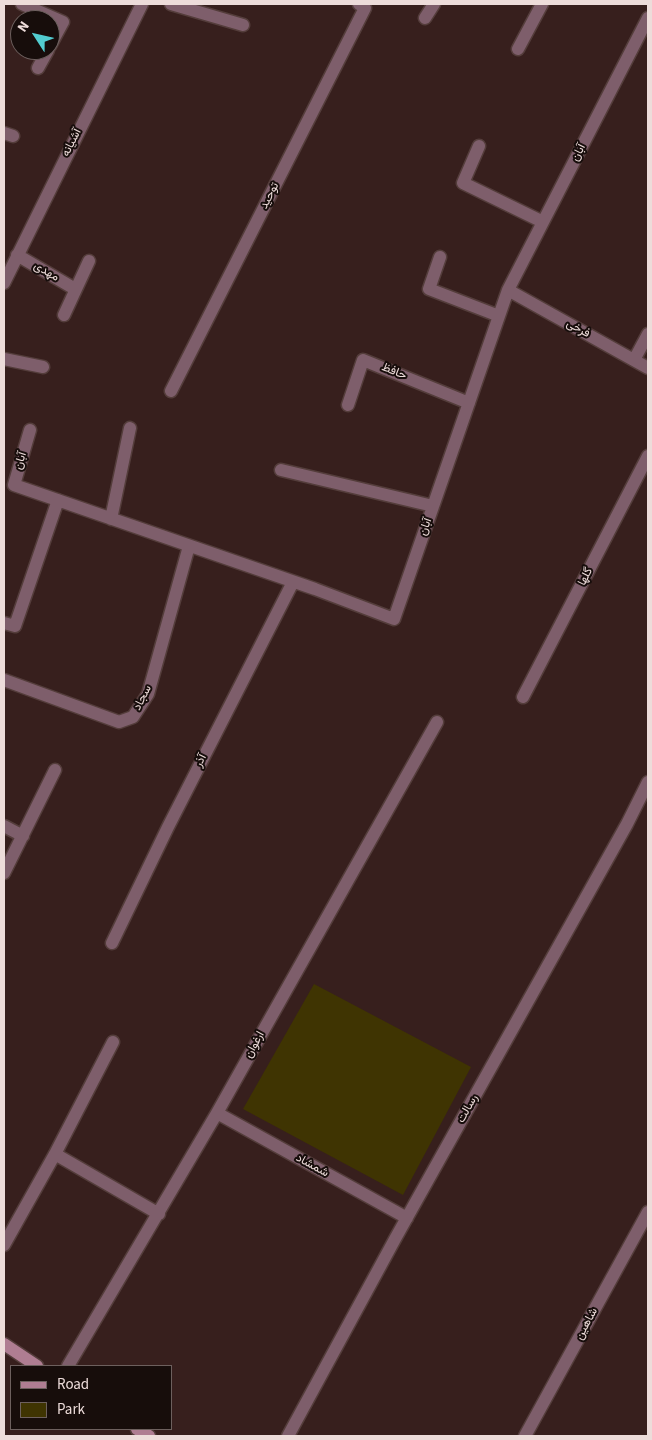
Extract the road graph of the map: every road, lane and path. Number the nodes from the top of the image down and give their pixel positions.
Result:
1 (22, 4) edge
2 (142, 4) edge
3 (172, 4) edge
4 (360, 4) edge
5 (434, 4) edge
6 (542, 4) edge
7 (36, 10) edge
8 (425, 18) dead end
9 (648, 18) edge
10 (244, 25) dead end
11 (518, 48) dead end
12 (42, 60) edge
13 (38, 68) dead end
14 (479, 146) dead end
15 (543, 222) junction
16 (16, 255) junction
17 (440, 257) dead end
18 (89, 261) dead end
19 (4, 283) edge
20 (75, 289) junction
21 (508, 290) junction
22 (64, 315) dead end
23 (499, 316) junction
24 (648, 334) edge
25 (4, 359) edge
26 (634, 360) junction
27 (43, 367) dead end
28 (648, 368) edge
29 (171, 391) dead end
30 (469, 403) junction
31 (348, 405) dead end
32 (130, 428) dead end
33 (30, 430) dead end
34 (648, 456) edge
35 (281, 470) dead end
36 (58, 500) junction
37 (433, 506) junction
38 (111, 519) junction
39 (189, 546) junction
40 (293, 582) junction
41 (4, 623) edge
42 (4, 680) edge
43 (523, 697) dead end
44 (436, 722) dead end
45 (55, 770) dead end
46 (648, 782) edge
47 (4, 826) edge
48 (23, 836) junction
49 (4, 873) edge
50 (112, 943) dead end
51 (113, 1042) dead end
52 (217, 1113) junction
53 (55, 1154) junction
54 (648, 1212) edge
55 (159, 1214) junction
56 (407, 1218) junction
57 (4, 1246) edge
58 (4, 1344) edge
59 (36, 1365) edge
60 (69, 1365) edge
61 (288, 1436) edge
62 (525, 1436) edge

1 - 7 street
2 - 16 street, آشیانه
3 - 10 street
4 - 29 street, توحید
5 - 8 street
6 - 11 street
9 - 15 street, آبان
12 - 13 street
14 - 15 street
15 - 21 street, آبان
16 - 19 street, آشیانه
16 - 20 street, مهدی
17 - 23 street
18 - 20 street
20 - 22 street
21 - 23 street, آبان
21 - 26 street, فرخی
23 - 30 street, آبان
24 - 26 street
25 - 27 street
26 - 28 street, فرخی
30 - 31 street, حافظ
30 - 37 street, آبان
32 - 38 street
33 - 36 street, آبان
34 - 43 street, گلها
35 - 37 street
36 - 38 street, آبان
36 - 41 street
37 - 40 street, آبان
38 - 39 street, آبان
39 - 40 street, آبان
39 - 42 street, سجاد
40 - 50 street, آذر
44 - 52 street, ارغوان
45 - 48 street
46 - 56 street, رسالت
47 - 48 street
48 - 49 street
51 - 53 street
52 - 55 street, ارغوان
52 - 56 street, شمشاد
53 - 55 street
53 - 57 street
54 - 62 street, شاهین
55 - 60 street, ارغوان
56 - 61 street, رسالت
58 - 59 street

